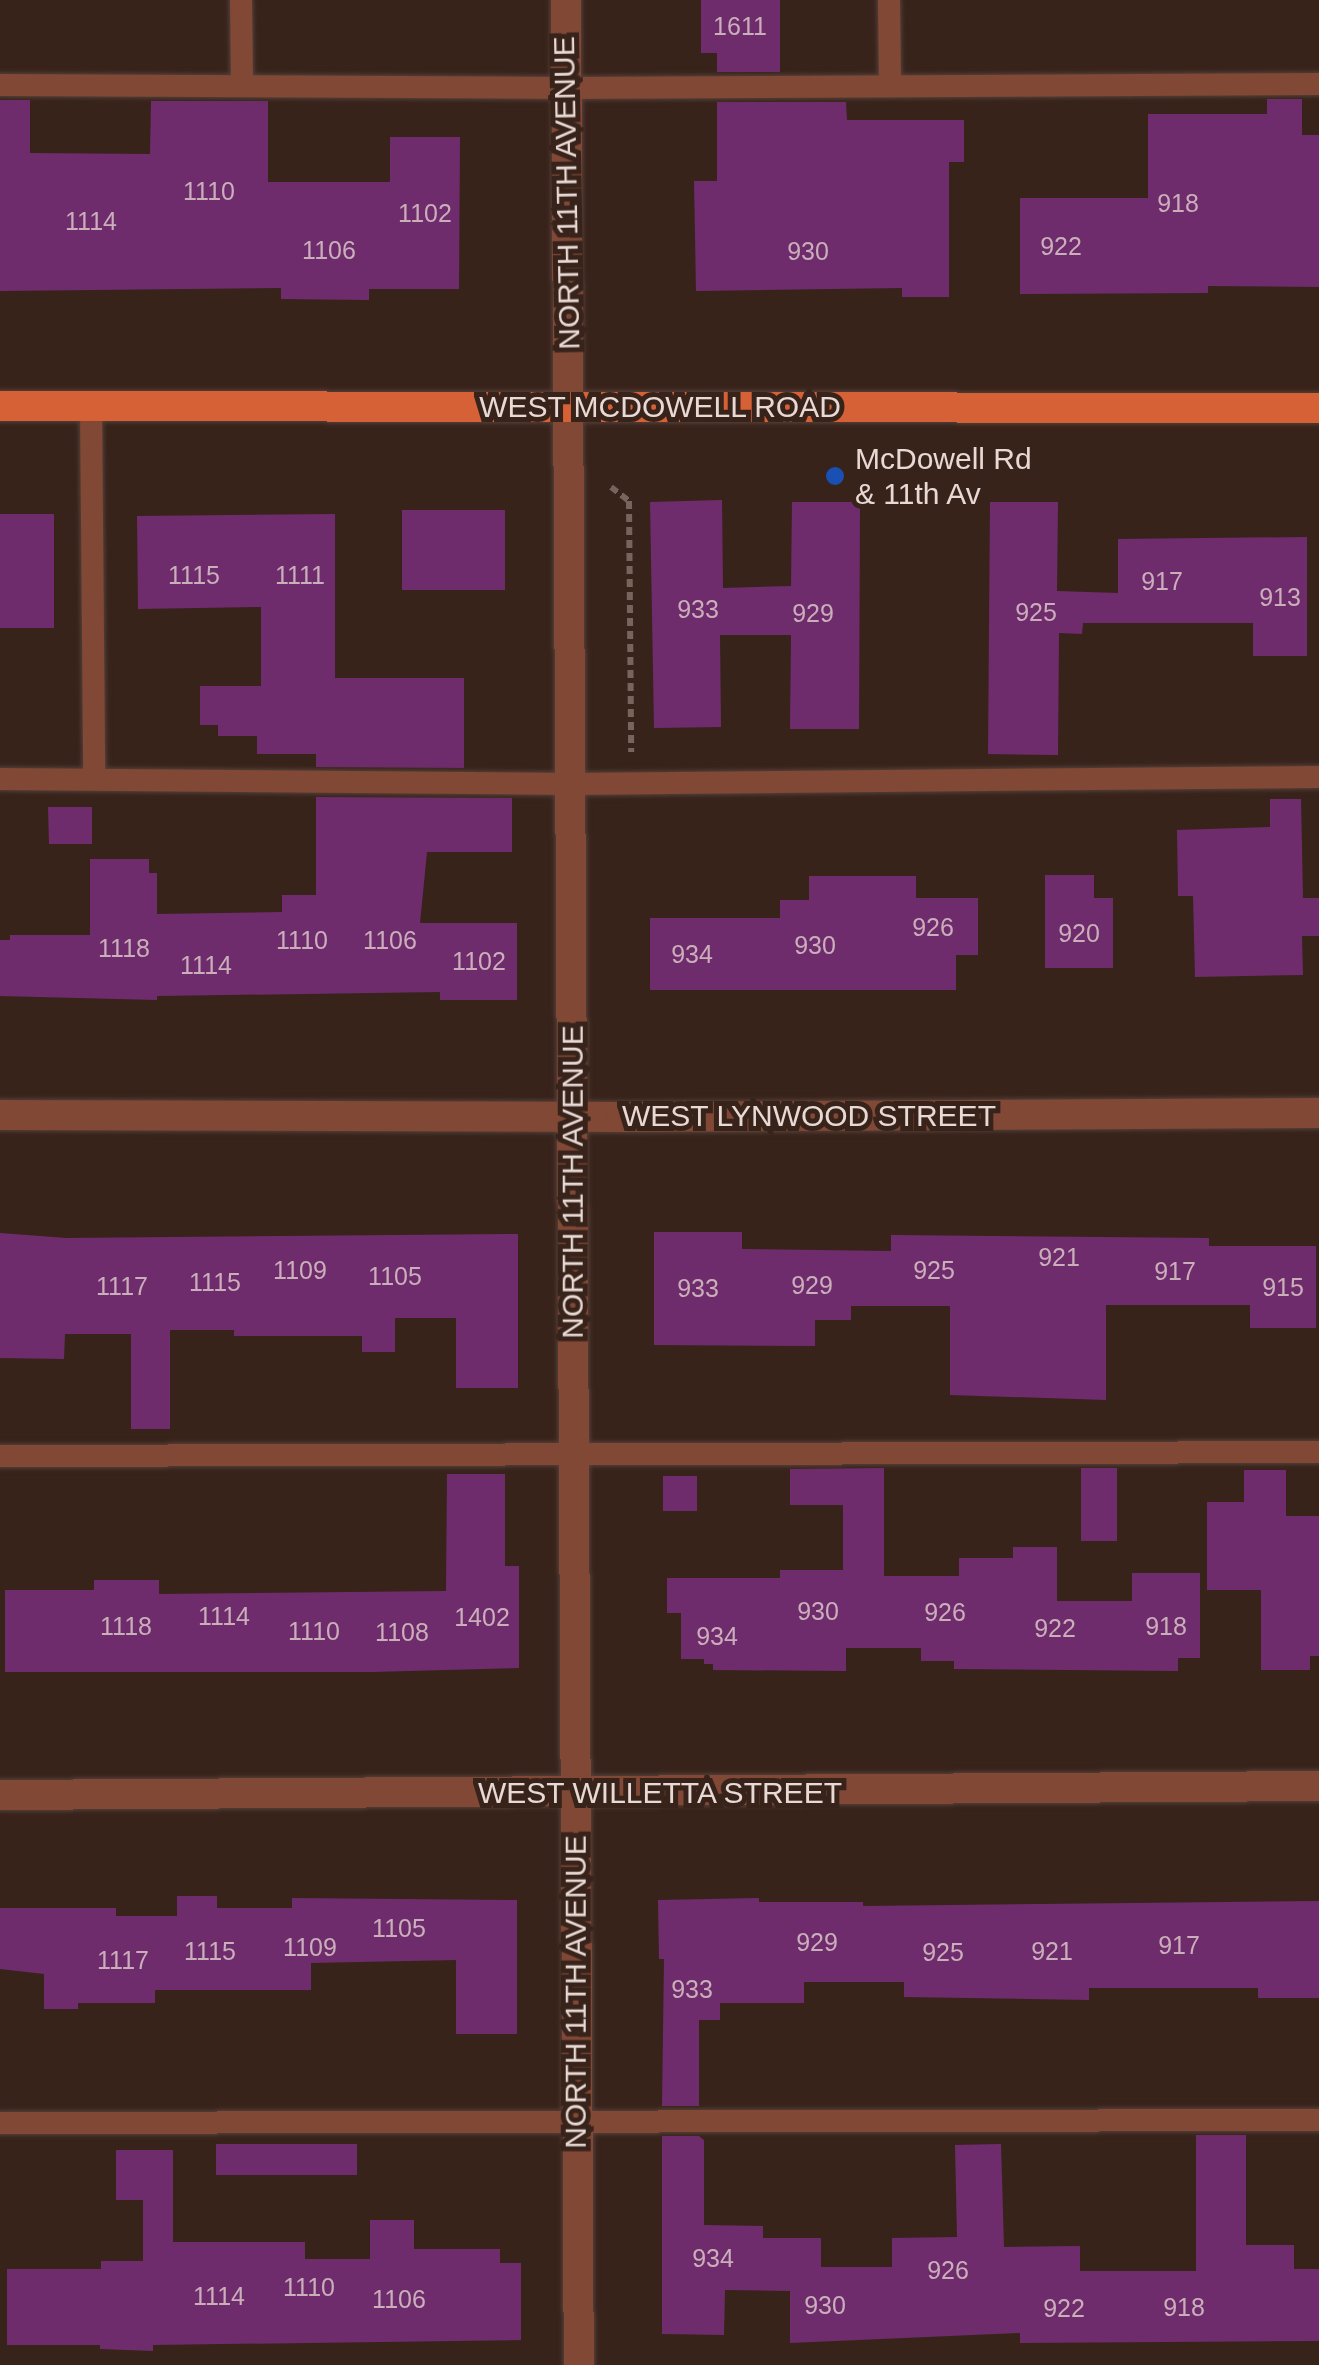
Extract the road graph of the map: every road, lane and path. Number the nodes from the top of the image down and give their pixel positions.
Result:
1 (242, 0) edge
2 (566, 0) edge
3 (890, 0) edge
4 (890, 84) junction
5 (1319, 84) edge
6 (0, 85) edge
7 (242, 86) junction
8 (565, 88) junction
9 (0, 406) edge
10 (91, 406) junction
11 (570, 407) junction
12 (1319, 408) edge
13 (611, 487) dead end
14 (1319, 777) edge
15 (0, 779) edge
16 (94, 780) junction
17 (570, 784) junction
18 (619, 784) junction
19 (1319, 1113) edge
20 (0, 1114) edge
21 (574, 1118) junction
22 (1319, 1452) edge
23 (0, 1456) edge
24 (575, 1456) junction
25 (1319, 1786) edge
26 (576, 1793) junction
27 (0, 1796) edge
28 (1319, 2120) edge
29 (575, 2122) junction
30 (0, 2123) edge
31 (579, 2365) edge

1 - 7 lane
2 - 8 street, NORTH 11TH AVENUE
3 - 4 lane
4 - 5 lane
4 - 8 lane
6 - 7 lane
7 - 8 lane
8 - 11 street, NORTH 11TH AVENUE
9 - 10 main road, WEST MCDOWELL ROAD
10 - 11 main road, WEST MCDOWELL ROAD
10 - 16 lane
11 - 12 main road, WEST MCDOWELL ROAD
11 - 17 street, NORTH 11TH AVENUE
13 - 18 path
14 - 18 lane
15 - 16 lane
16 - 17 lane
17 - 18 lane
17 - 21 street, NORTH 11TH AVENUE
19 - 21 street, WEST LYNWOOD STREET
20 - 21 street, WEST LYNWOOD STREET
21 - 24 street, NORTH 11TH AVENUE
22 - 24 lane
23 - 24 lane
24 - 26 street, NORTH 11TH AVENUE
25 - 26 street, WEST WILLETTA STREET
26 - 27 street, WEST WILLETTA STREET
26 - 29 street, NORTH 11TH AVENUE
28 - 29 lane
29 - 30 lane
29 - 31 street, NORTH 11TH AVENUE

